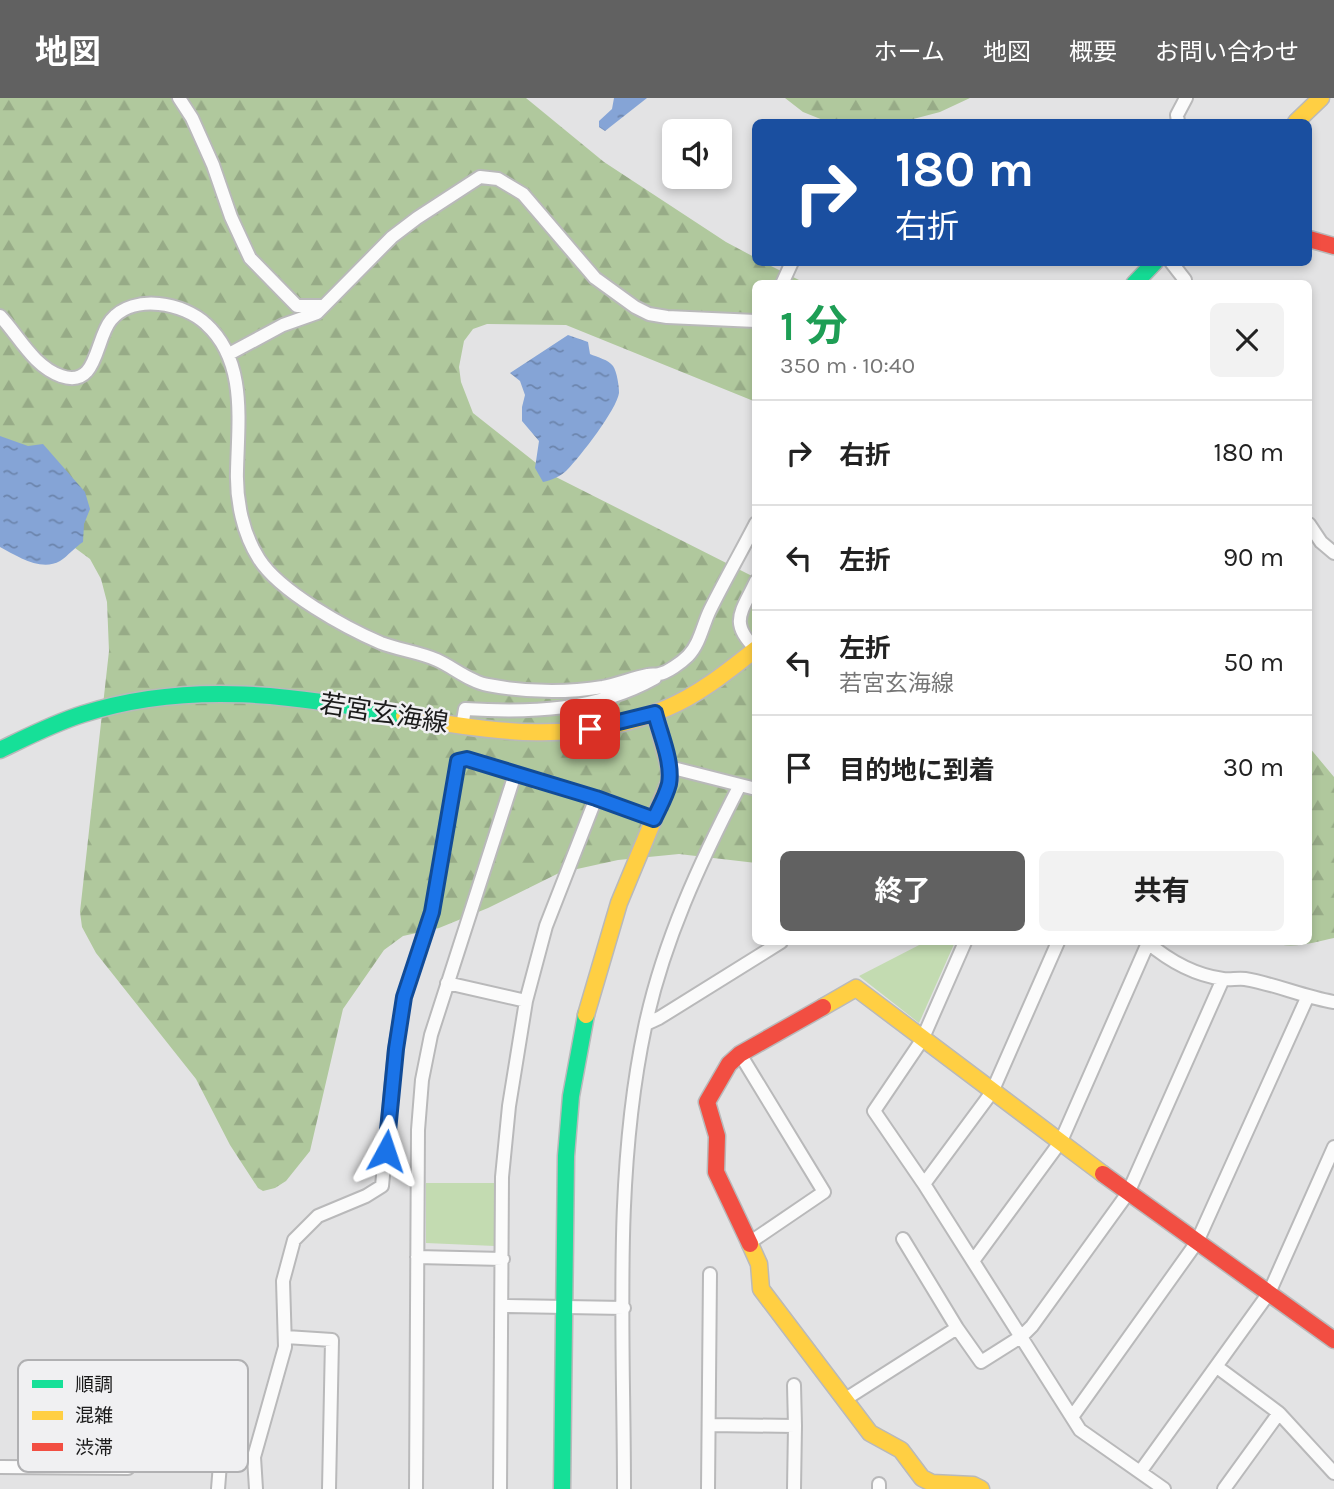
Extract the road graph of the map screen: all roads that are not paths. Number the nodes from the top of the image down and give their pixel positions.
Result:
1 (178, 98) edge
2 (1186, 98) edge
3 (1321, 98) edge
4 (1178, 119) edge
5 (1299, 119) edge
6 (1312, 240) edge
7 (1334, 246) edge
8 (1151, 266) edge
9 (1174, 266) edge
10 (1138, 280) edge
11 (1185, 280) edge
12 (323, 306) junction
13 (0, 316) edge
14 (752, 321) edge
15 (229, 354) junction
16 (1312, 528) edge
17 (752, 531) edge
18 (1334, 553) edge
19 (752, 591) edge
20 (752, 645) edge
21 (752, 652) edge
22 (661, 674) junction
23 (655, 713) junction
24 (462, 726) junction
25 (0, 750) edge
26 (669, 767) junction
27 (515, 774) junction
28 (740, 785) junction
29 (752, 788) edge
30 (596, 798) junction
31 (654, 819) junction
32 (774, 945) edge
33 (964, 945) edge
34 (1057, 945) edge
35 (1147, 945) edge
36 (1151, 945) edge
37 (1223, 979) junction
38 (447, 984) junction
39 (1307, 998) junction
40 (526, 1001) junction
41 (1334, 1002) edge
42 (646, 1024) junction
43 (922, 1040) junction
44 (740, 1054) junction
45 (992, 1091) junction
46 (1060, 1141) junction
47 (1334, 1147) edge
48 (924, 1184) junction
49 (1128, 1193) junction
50 (903, 1239) dead end
51 (1197, 1242) junction
52 (749, 1243) junction
53 (417, 1257) junction
54 (503, 1259) junction
55 (973, 1261) junction
56 (710, 1274) dead end
57 (1269, 1293) junction
58 (503, 1306) junction
59 (563, 1308) junction
60 (624, 1308) junction
61 (957, 1328) junction
62 (1021, 1336) junction
63 (286, 1337) junction
64 (1334, 1340) edge
65 (1217, 1367) junction
66 (794, 1385) dead end
67 (844, 1400) junction
68 (1279, 1413) junction
69 (1072, 1417) junction
70 (709, 1425) junction
71 (794, 1426) junction
72 (0, 1467) edge
73 (18, 1467) edge
74 (1140, 1472) junction
75 (1334, 1474) edge
76 (256, 1489) edge
77 (329, 1489) edge
78 (416, 1489) edge
79 (500, 1489) edge
80 (562, 1489) edge
81 (625, 1489) edge
82 (708, 1489) edge
83 (794, 1489) edge
84 (981, 1489) edge
85 (1164, 1489) edge
86 (1224, 1489) edge

1 - 12 street
2 - 4 street
3 - 5 street
6 - 7 street
8 - 10 street
9 - 11 street
12 - 14 street
12 - 15 street
13 - 15 street
15 - 22 street
16 - 18 street
17 - 22 street
19 - 20 street
21 - 23 street, 若宮玄海線
22 - 24 street
23 - 24 street, 若宮玄海線
23 - 26 street
24 - 25 street, 若宮玄海線
26 - 28 street
26 - 31 street
27 - 30 street
27 - 38 street
27 - 63 street
28 - 29 street
28 - 42 street
30 - 31 street
30 - 40 street
31 - 59 street
32 - 42 street
33 - 43 street
34 - 45 street
35 - 46 street
36 - 37 street
37 - 39 street
37 - 49 street
38 - 40 street
38 - 53 street
39 - 41 street
39 - 51 street
40 - 54 street
42 - 60 street
43 - 44 street
43 - 45 street
43 - 48 street
44 - 52 street
44 - 52 street
45 - 46 street
45 - 48 street
46 - 49 street
46 - 55 street
47 - 57 street
48 - 55 street
49 - 51 street
49 - 62 street
50 - 61 street
51 - 57 street
51 - 69 street
52 - 67 street
53 - 54 street
53 - 78 street
54 - 58 street
55 - 62 street
56 - 70 street
57 - 64 street
57 - 65 street
58 - 59 street
58 - 79 street
59 - 60 street
59 - 80 street
60 - 81 street
61 - 62 street
61 - 67 street
62 - 69 street
63 - 76 street
63 - 77 street
65 - 68 street
65 - 74 street
66 - 71 street
67 - 84 street
68 - 75 street
68 - 86 street
69 - 74 street
70 - 71 street
70 - 82 street
71 - 83 street
72 - 73 street
74 - 85 street

